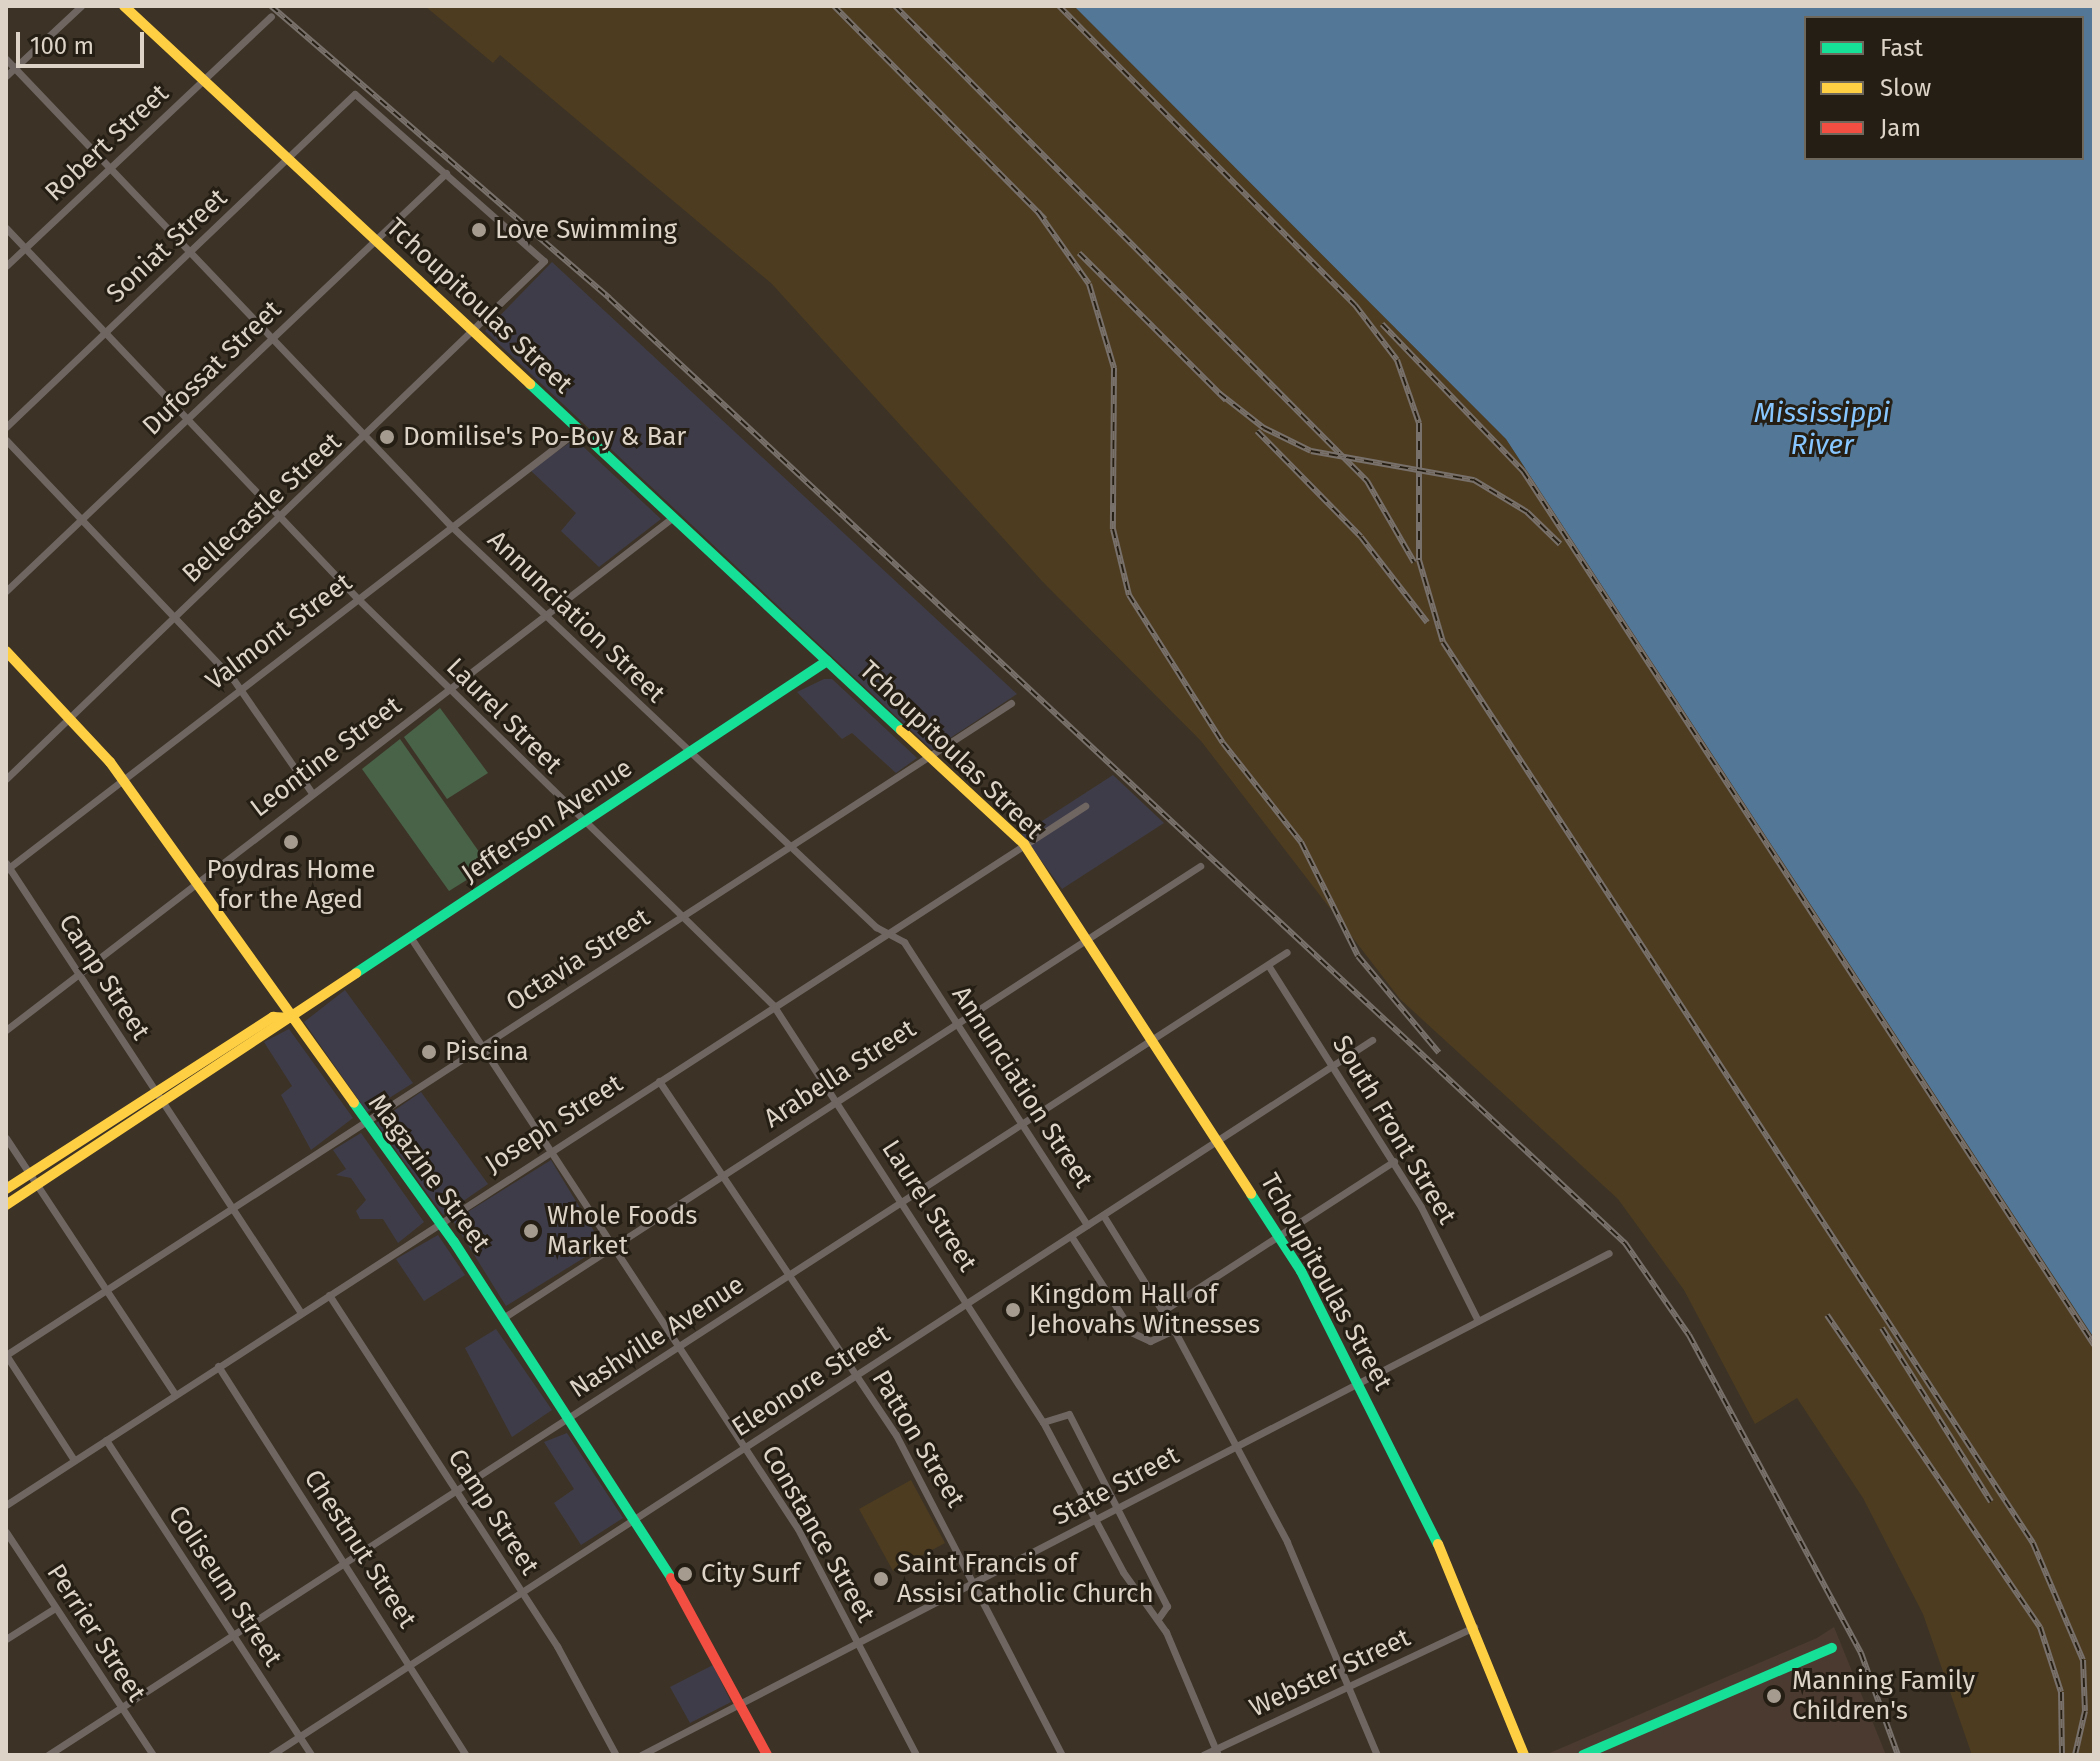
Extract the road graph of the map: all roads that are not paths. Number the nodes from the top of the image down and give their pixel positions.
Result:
1 (81, 6) edge
2 (124, 6) edge
3 (271, 16) dead end
4 (6, 59) edge
5 (16, 67) junction
6 (6, 76) edge
7 (203, 80) junction
8 (289, 159) junction
9 (111, 168) junction
10 (446, 173) junction
11 (6, 228) edge
12 (376, 240) junction
13 (25, 247) junction
14 (191, 252) junction
15 (6, 266) edge
16 (105, 332) junction
17 (476, 334) junction
18 (273, 337) junction
19 (187, 419) junction
20 (6, 427) edge
21 (578, 430) junction
22 (367, 436) junction
23 (6, 440) edge
24 (280, 518) junction
25 (672, 518) junction
26 (82, 519) junction
27 (450, 525) junction
28 (6, 591) edge
29 (357, 598) junction
30 (543, 615) junction
31 (176, 618) junction
32 (6, 651) edge
33 (827, 661) junction
34 (239, 688) junction
35 (448, 689) junction
36 (1011, 703) dead end
37 (70, 718) junction
38 (690, 753) junction
39 (928, 756) junction
40 (122, 778) junction
41 (6, 779) edge
42 (312, 793) junction
43 (1085, 806) dead end
44 (583, 822) junction
45 (1024, 844) junction
46 (792, 846) junction
47 (1200, 866) dead end
48 (7, 867) edge
49 (195, 883) junction
50 (682, 917) junction
51 (886, 933) junction
52 (411, 938) junction
53 (1087, 938) junction
54 (1287, 952) dead end
55 (1268, 965) junction
56 (78, 974) junction
57 (773, 1005) junction
58 (291, 1018) junction
59 (958, 1022) junction
60 (6, 1030) edge
61 (1153, 1040) junction
62 (1372, 1040) dead end
63 (483, 1044) junction
64 (1332, 1066) junction
65 (659, 1081) junction
66 (154, 1093) junction
67 (837, 1101) junction
68 (161, 1103) junction
69 (365, 1122) junction
70 (1023, 1124) junction
71 (6, 1138) edge
72 (1218, 1140) junction
73 (552, 1150) junction
74 (1394, 1161) junction
75 (725, 1172) junction
76 (29, 1174) junction
77 (37, 1185) junction
78 (6, 1189) edge
79 (902, 1202) junction
80 (6, 1205) edge
81 (231, 1209) junction
82 (1103, 1215) junction
83 (439, 1222) junction
84 (1087, 1225) junction
85 (1071, 1236) junction
86 (1281, 1236) junction
87 (614, 1247) junction
88 (1609, 1253) dead end
89 (792, 1274) junction
90 (107, 1290) junction
91 (329, 1295) junction
92 (969, 1302) junction
93 (1164, 1310) junction
94 (301, 1313) junction
95 (503, 1318) junction
96 (1478, 1321) junction
97 (1174, 1330) junction
98 (680, 1347) junction
99 (6, 1355) edge
100 (218, 1366) junction
101 (857, 1375) junction
102 (1359, 1382) junction
103 (175, 1394) junction
104 (567, 1418) junction
105 (1043, 1422) junction
106 (106, 1440) junction
107 (1236, 1446) junction
108 (745, 1447) junction
109 (74, 1460) junction
110 (456, 1491) junction
111 (6, 1505) edge
112 (1118, 1508) junction
113 (634, 1519) junction
114 (1095, 1520) junction
115 (6, 1532) edge
116 (346, 1564) junction
117 (975, 1582) junction
118 (522, 1591) junction
119 (55, 1608) junction
120 (1158, 1619) junction
121 (1474, 1627) junction
122 (233, 1636) junction
123 (6, 1639) edge
124 (857, 1642) junction
125 (1832, 1648) dead end
126 (411, 1665) junction
127 (1351, 1685) junction
128 (740, 1703) junction
129 (121, 1707) junction
130 (299, 1737) junction
131 (1217, 1752) edge
132 (48, 1755) edge
133 (153, 1755) edge
134 (271, 1755) edge
135 (311, 1755) edge
136 (466, 1755) edge
137 (616, 1755) edge
138 (641, 1755) edge
139 (767, 1755) edge
140 (916, 1755) edge
141 (1062, 1755) edge
142 (1203, 1755) edge
143 (1377, 1755) edge
144 (1524, 1755) edge
145 (1583, 1755) edge

1 - 5 street
2 - 7 street, Tchoupitoulas Street
3 - 7 street, Robert Street
4 - 5 street, Annunciation Street
5 - 6 street
5 - 9 street, Annunciation Street
7 - 8 street, Tchoupitoulas Street
7 - 9 street, Robert Street
8 - 10 street, Soniat Street
8 - 12 street, Tchoupitoulas Street
8 - 14 street, Soniat Street
9 - 13 street, Robert Street
9 - 14 street, Annunciation Street
10 - 12 street, Dufossat Street
10 - 17 street, Bellecastle Street
11 - 13 street, Laurel Street
12 - 17 street, Tchoupitoulas Street
12 - 18 street, Dufossat Street
13 - 15 street, Robert Street
13 - 16 street, Laurel Street
14 - 16 street, Soniat Street
14 - 18 street, Annunciation Street
16 - 19 street, Laurel Street
16 - 20 street, Soniat Street
17 - 21 street, Tchoupitoulas Street
17 - 22 street, Bellecastle Street
18 - 19 street, Dufossat Street
18 - 22 street, Annunciation Street
19 - 24 street, Laurel Street
19 - 26 street, Dufossat Street
21 - 25 street, Tchoupitoulas Street
21 - 27 street, Valmont Street
22 - 24 street, Bellecastle Street
22 - 27 street, Annunciation Street
23 - 26 street
24 - 29 street, Laurel Street
24 - 31 street, Bellecastle Street
25 - 30 street, Leontine Street
25 - 33 street, Tchoupitoulas Street
26 - 28 street, Dufossat Street
26 - 31 street
27 - 29 street, Valmont Street
27 - 30 street, Annunciation Street
29 - 34 street, Valmont Street
29 - 35 street, Laurel Street
30 - 35 street, Leontine Street
30 - 38 street, Annunciation Street
31 - 34 street
31 - 37 street, Bellecastle Street
32 - 37 street, Magazine Street
33 - 38 street, Jefferson Avenue
33 - 39 street, Tchoupitoulas Street
34 - 40 street, Valmont Street
34 - 42 street
35 - 42 street, Leontine Street
35 - 44 street, Laurel Street
36 - 39 street, Octavia Street
37 - 40 street, Magazine Street
37 - 41 street, Bellecastle Street
38 - 44 street, Jefferson Avenue
38 - 46 street, Annunciation Street
39 - 45 street, Tchoupitoulas Street
39 - 46 street, Octavia Street
40 - 48 street, Valmont Street
40 - 49 street, Magazine Street
42 - 49 street, Leontine Street
43 - 45 street, Joseph Street
44 - 50 street, Laurel Street
44 - 52 street, Jefferson Avenue
45 - 51 street, Joseph Street
45 - 53 street, Tchoupitoulas Street
46 - 50 street, Octavia Street
46 - 51 street, Annunciation Street
47 - 53 street, Arabella Street
48 - 56 street, Camp Street
49 - 56 street, Leontine Street
49 - 58 street, Magazine Street
50 - 57 street, Laurel Street
50 - 63 street, Octavia Street
51 - 57 street, Joseph Street
51 - 59 street, Annunciation Street
52 - 58 street, Jefferson Avenue
52 - 63 street, Constance Street
53 - 59 street, Arabella Street
53 - 61 street, Tchoupitoulas Street
54 - 55 street, Nashville Avenue
55 - 61 street, Nashville Avenue
55 - 64 street, South Front Street
56 - 60 street, Leontine Street
56 - 66 street, Camp Street
57 - 65 street, Joseph Street
57 - 67 street, Laurel Street
58 - 66 street, Jefferson Avenue
58 - 68 street, Jefferson Avenue
58 - 69 street, Magazine Street
59 - 67 street, Arabella Street
59 - 70 street, Annunciation Street
61 - 70 street, Nashville Avenue
61 - 72 street, Tchoupitoulas Street
62 - 64 street, Eleonore Street
63 - 69 street, Octavia Street
63 - 73 street, Constance Street
64 - 72 street, Eleonore Street
64 - 74 street, South Front Street
65 - 73 street, Joseph Street
65 - 75 street, Patton Street
66 - 68 street, Camp Street
66 - 76 street, Jefferson Avenue
67 - 75 street, Arabella Street
67 - 79 street, Laurel Street
68 - 77 street, Jefferson Avenue
68 - 81 street, Camp Street
69 - 81 street, Octavia Street
69 - 83 street, Magazine Street
70 - 79 street, Nashville Avenue
70 - 84 street, Annunciation Street
71 - 76 street
72 - 82 street, Eleonore Street
72 - 86 street, Tchoupitoulas Street
73 - 83 street, Joseph Street
73 - 87 street, Constance Street
74 - 86 street
74 - 96 street, South Front Street
75 - 87 street, Arabella Street
75 - 89 street, Patton Street
76 - 77 street
76 - 78 street, Jefferson Avenue
77 - 80 street, Jefferson Avenue
77 - 90 street
79 - 89 street, Nashville Avenue
79 - 92 street, Laurel Street
81 - 90 street, Octavia Street
81 - 94 street, Camp Street
82 - 84 street, Eleonore Street
82 - 93 street, Annunciation Street
83 - 91 street, Joseph Street
83 - 95 street, Magazine Street
84 - 85 street, Eleonore Street
85 - 92 street, Eleonore Street
85 - 97 street
86 - 93 street
86 - 102 street, Tchoupitoulas Street
87 - 95 street, Arabella Street
87 - 98 street, Constance Street
88 - 96 street, State Street
89 - 98 street, Nashville Avenue
89 - 101 street, Patton Street
90 - 99 street, Octavia Street
90 - 103 street
91 - 94 street, Joseph Street
91 - 110 street, Camp Street
92 - 101 street, Eleonore Street
92 - 105 street, Laurel Street
93 - 97 street, Annunciation Street
94 - 100 street, Joseph Street
95 - 104 street, Magazine Street
96 - 102 street, State Street
97 - 107 street, Annunciation Street
98 - 104 street, Nashville Avenue
98 - 108 street, Constance Street
99 - 109 street
100 - 103 street, Joseph Street
100 - 116 street, Chestnut Street
101 - 108 street, Eleonore Street
101 - 117 street, Patton Street
102 - 107 street, State Street
102 - 121 street, Tchoupitoulas Street
103 - 106 street, Joseph Street
104 - 110 street, Nashville Avenue
104 - 113 street, Magazine Street
105 - 112 street, Laurel Street
105 - 114 street, Laurel Street
106 - 109 street, Joseph Street
106 - 122 street, Coliseum Street
107 - 112 street, State Street
107 - 127 street, Annunciation Street
108 - 113 street, Eleonore Street
108 - 124 street, Constance Street
109 - 111 street, Joseph Street
110 - 116 street, Nashville Avenue
110 - 118 street, Camp Street
112 - 114 street, State Street
112 - 120 street, Laurel Street
113 - 118 street, Eleonore Street
113 - 128 street, Magazine Street
114 - 117 street, State Street
114 - 120 street, Laurel Street
115 - 119 street, Perrier Street
116 - 122 street, Nashville Avenue
116 - 126 street, Chestnut Street
117 - 124 street, State Street
117 - 141 street, Patton Street
118 - 126 street, Eleonore Street
118 - 137 street, Camp Street
119 - 123 street
119 - 129 street, Perrier Street
120 - 131 street, Laurel Street
121 - 127 street, Webster Street
121 - 144 street, Tchoupitoulas Street
122 - 129 street, Nashville Avenue
122 - 130 street, Coliseum Street
124 - 128 street, State Street
124 - 140 street, Constance Street
125 - 145 street
126 - 130 street, Eleonore Street
126 - 136 street, Chestnut Street
127 - 131 street, Webster Street
127 - 143 street, Annunciation Street
128 - 138 street, State Street
128 - 139 street, Magazine Street
129 - 132 street, Nashville Avenue
129 - 133 street, Perrier Street
130 - 134 street, Eleonore Street
130 - 135 street, Coliseum Street
131 - 142 street, Webster Street

